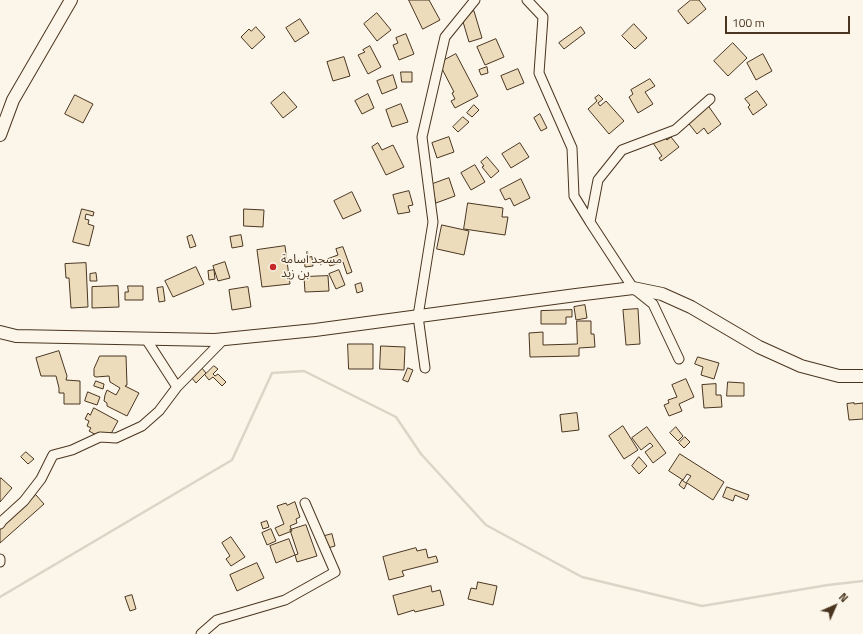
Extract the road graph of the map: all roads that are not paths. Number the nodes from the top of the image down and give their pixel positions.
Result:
1 (71, 0) edge
2 (475, 0) edge
3 (527, 0) edge
4 (710, 99) dead end
5 (0, 135) edge
6 (590, 222) junction
7 (633, 288) junction
8 (418, 316) junction
9 (0, 334) edge
10 (146, 339) junction
11 (222, 340) junction
12 (679, 359) dead end
13 (425, 368) dead end
14 (863, 376) edge
15 (177, 387) junction
16 (305, 503) dead end
17 (0, 524) edge
18 (201, 634) edge

1 - 5 main road
2 - 8 street
3 - 6 street
4 - 6 street
6 - 7 street
7 - 8 main road
7 - 12 street
7 - 14 main road
8 - 11 main road
8 - 13 street
9 - 10 main road
10 - 11 main road
10 - 15 street
11 - 15 street
15 - 17 street
16 - 18 street

